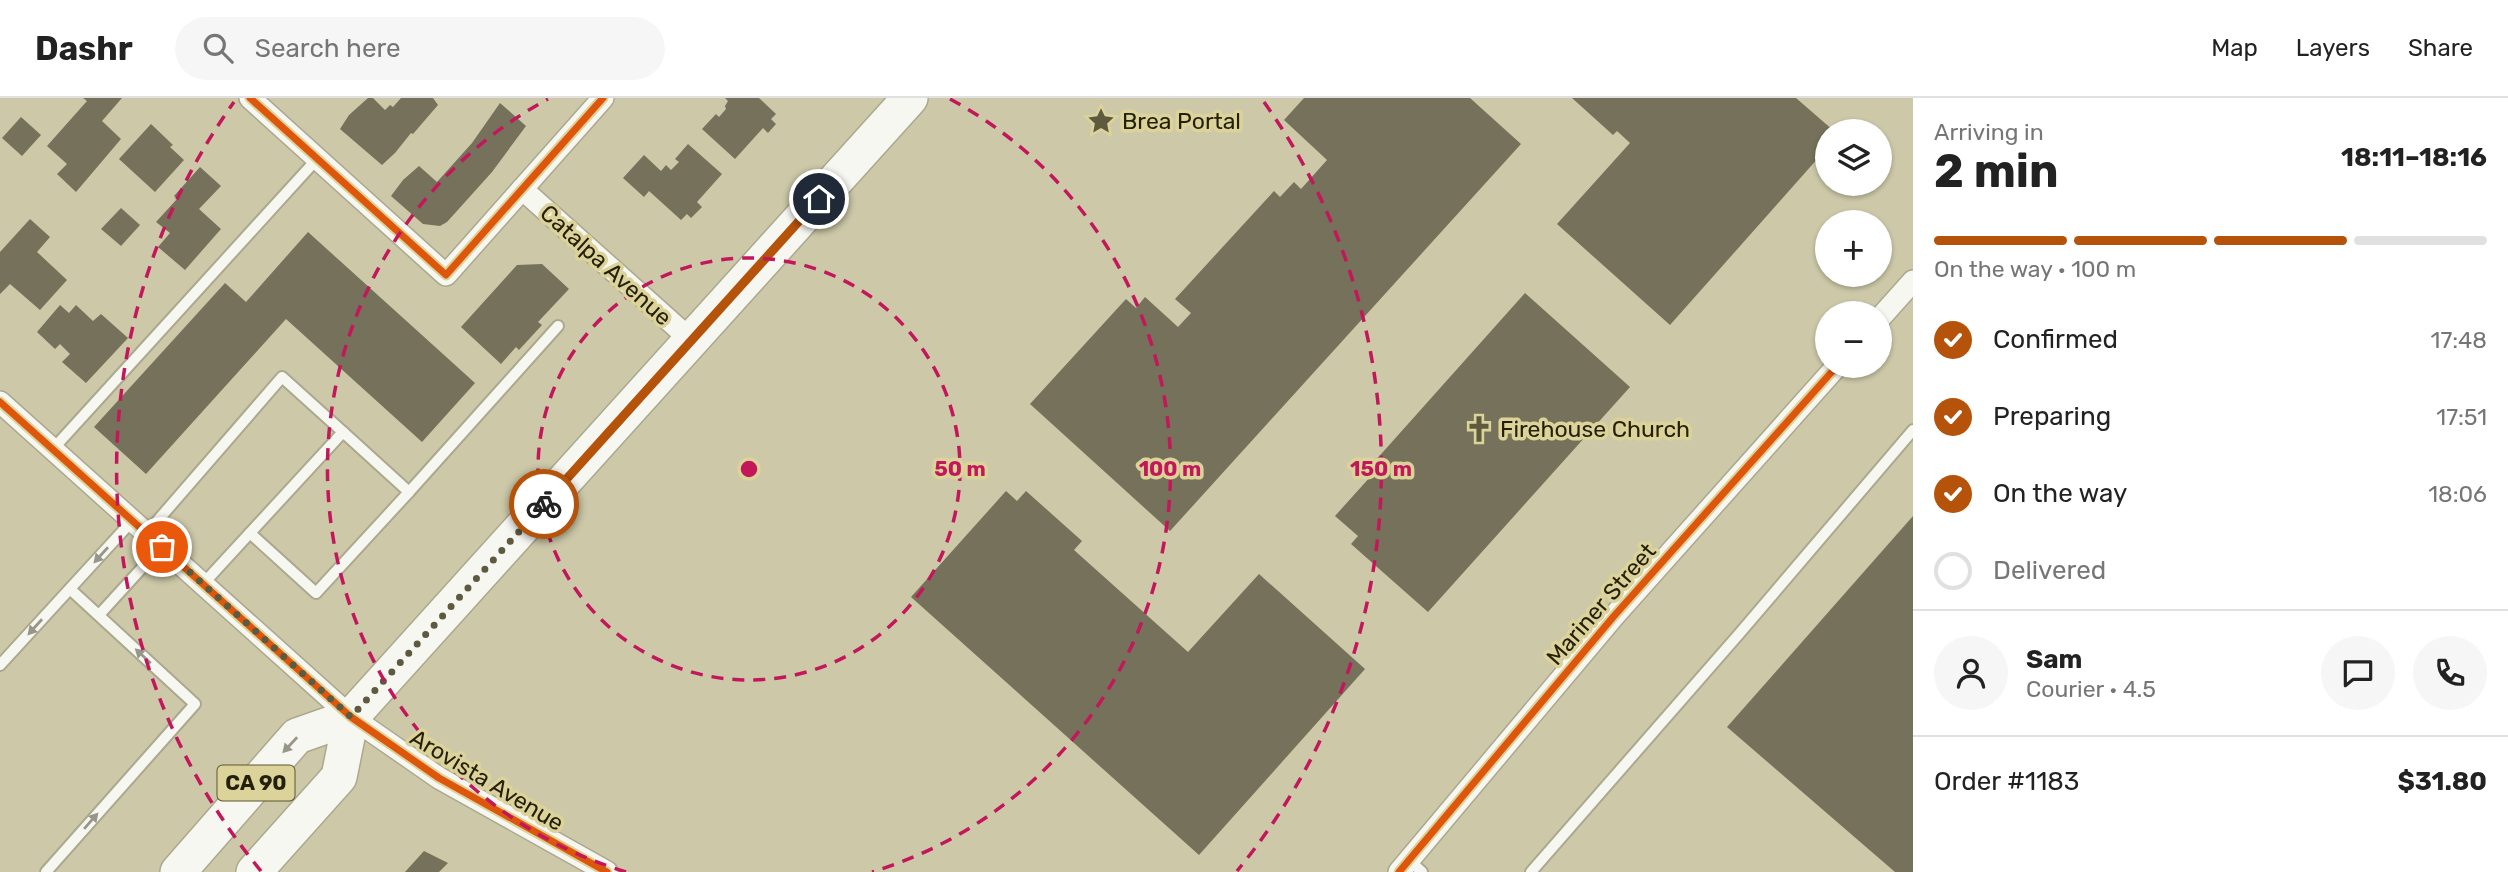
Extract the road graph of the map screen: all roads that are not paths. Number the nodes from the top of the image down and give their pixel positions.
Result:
1 (250, 98) edge
2 (603, 98) edge
3 (910, 98) edge
4 (317, 159) junction
5 (522, 189) junction
6 (1913, 281) edge
7 (1892, 305) edge
8 (558, 326) dead end
9 (691, 340) junction
10 (1826, 378) edge
11 (0, 402) edge
12 (1913, 429) edge
13 (343, 432) junction
14 (52, 449) junction
15 (409, 492) junction
16 (250, 533) junction
17 (147, 534) junction
18 (203, 584) junction
19 (70, 589) junction
20 (99, 615) junction
21 (0, 665) edge
22 (351, 717) junction
23 (1410, 868) edge
24 (1533, 871) edge
25 (46, 872) edge
26 (178, 872) edge
27 (254, 872) edge
28 (607, 872) edge

1 - 4 street
2 - 5 street
3 - 9 main road, CA 90
4 - 5 street
4 - 14 lane
5 - 9 street, Catalpa Avenue
6 - 7 street
8 - 15 lane
9 - 22 main road, CA 90
10 - 23 street, Mariner Street
11 - 14 street, Arovista Avenue
12 - 24 lane
13 - 15 lane
13 - 16 lane
13 - 17 lane
14 - 17 street, Arovista Avenue
15 - 16 lane
16 - 18 lane
17 - 18 street, Arovista Avenue
17 -> 19 lane
17 - 20 lane
18 - 22 street, Arovista Avenue
19 - 20 lane
19 -> 21 lane
25 -> 20 lane
22 -> 26 main road, CA 90
22 - 27 main road, CA 90
22 - 28 street, Arovista Avenue

